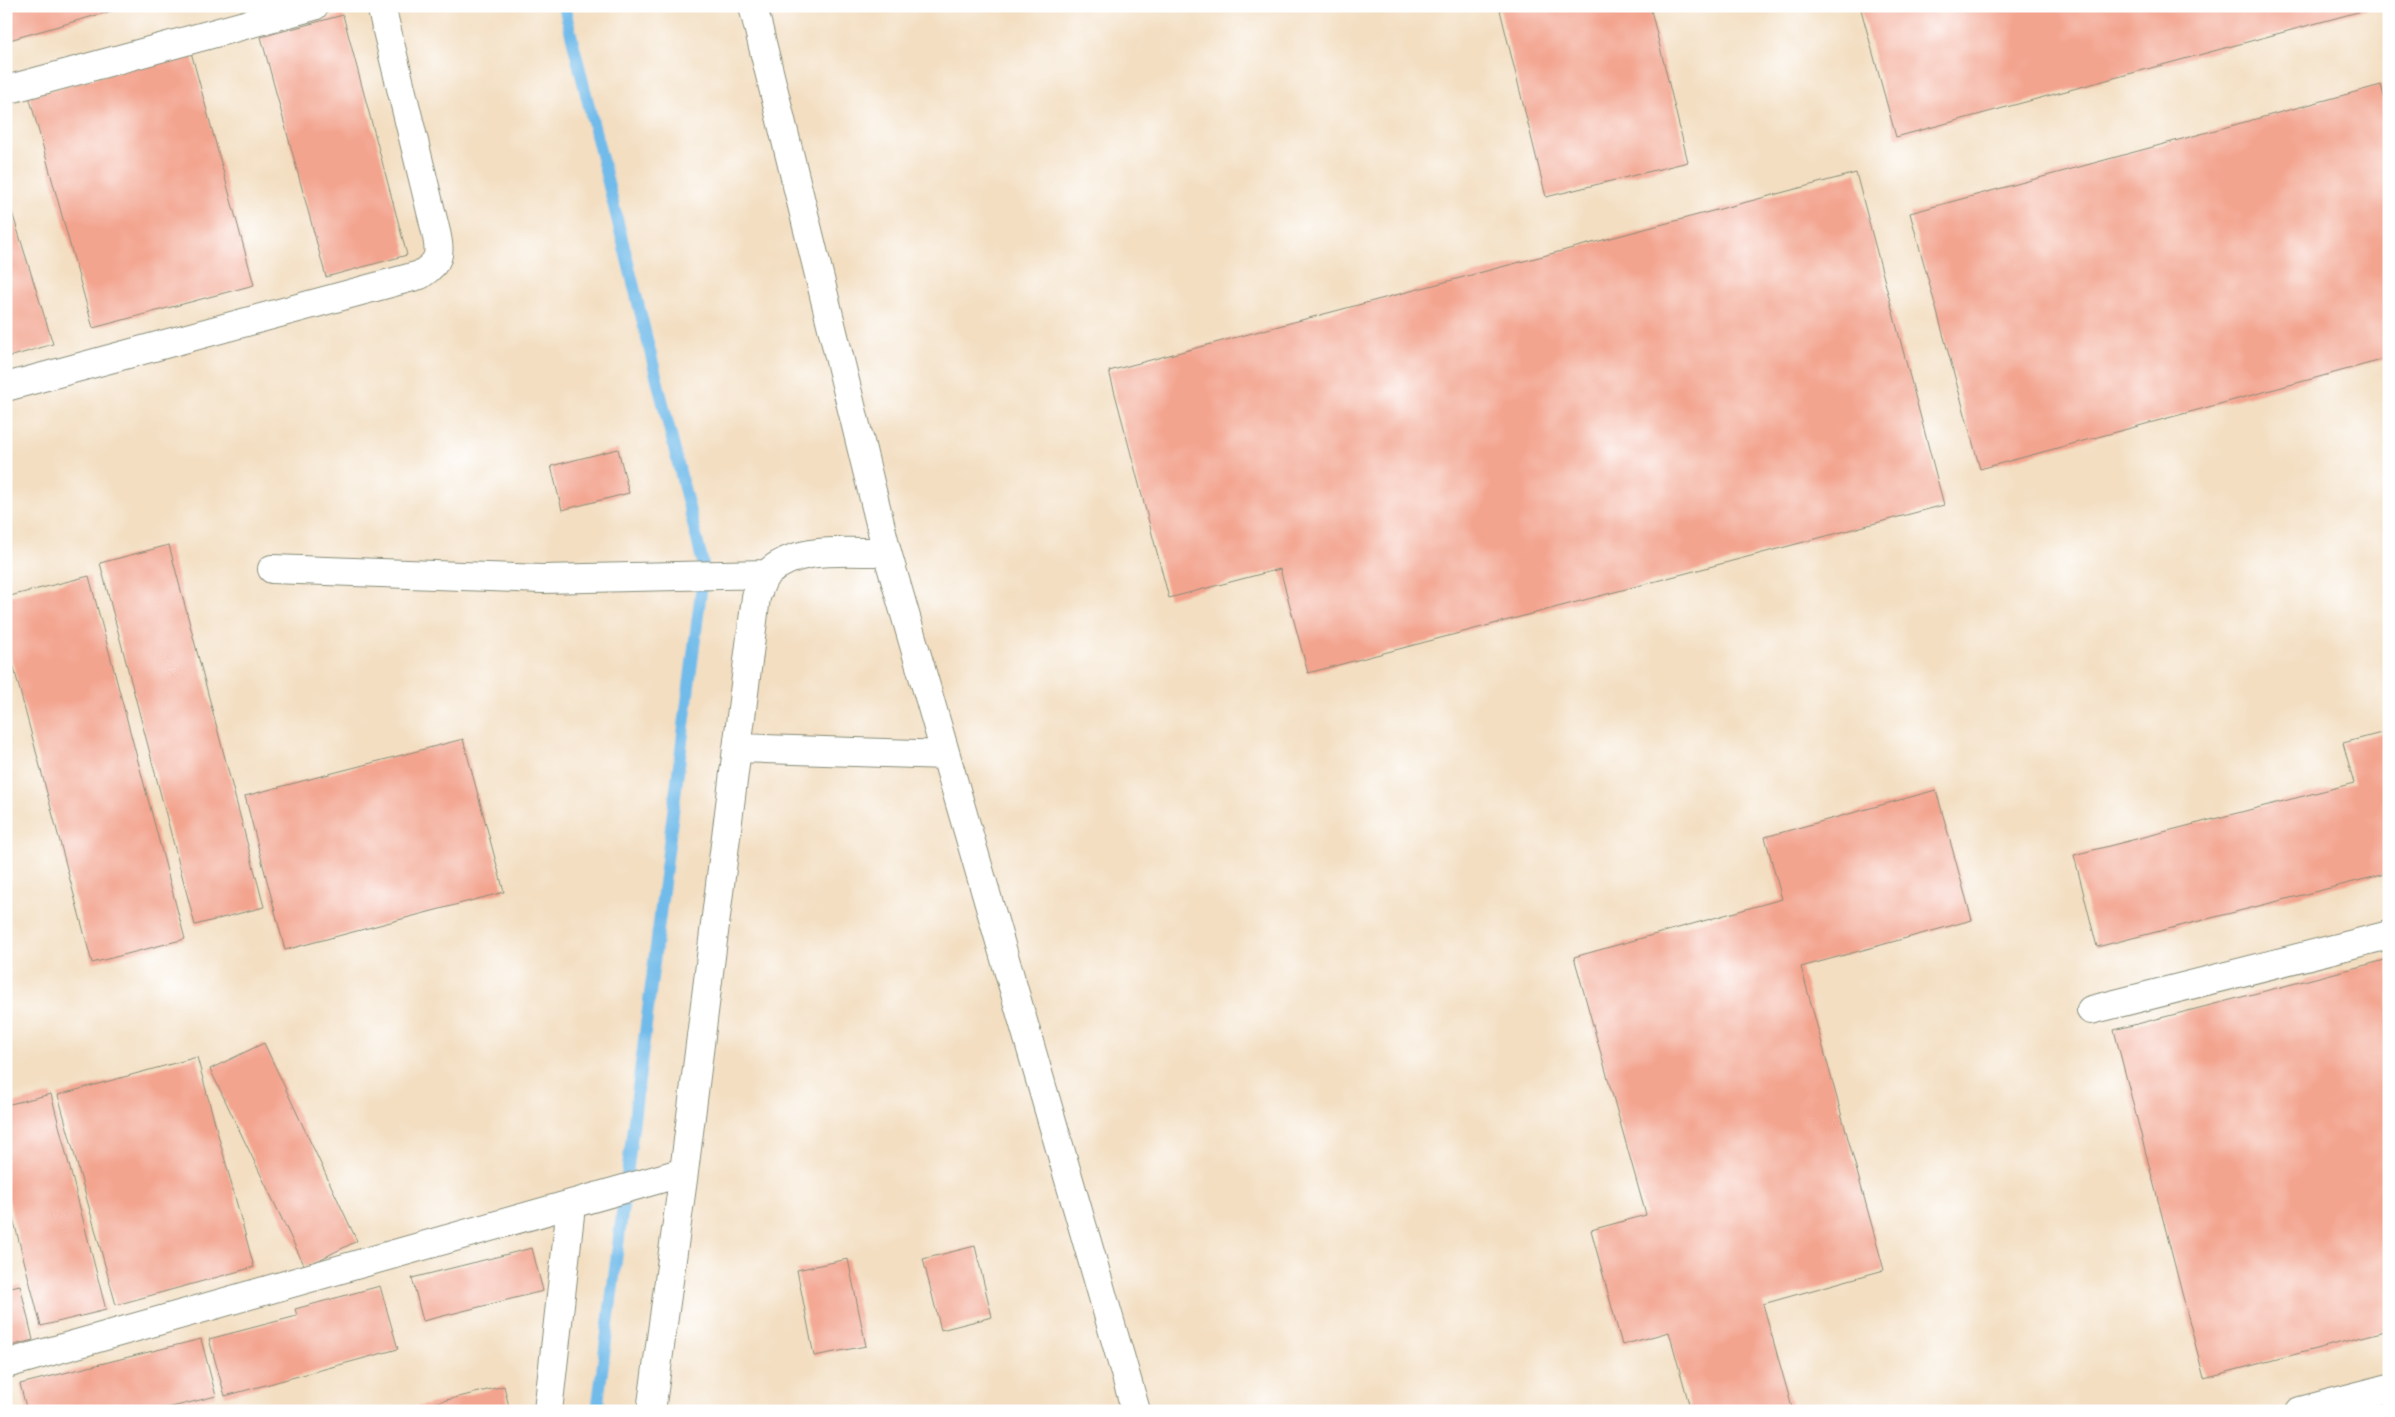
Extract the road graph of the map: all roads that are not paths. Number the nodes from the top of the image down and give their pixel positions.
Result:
1 (314, 6) edge
2 (381, 6) edge
3 (753, 6) edge
4 (6, 90) edge
5 (6, 387) edge
6 (887, 552) junction
7 (272, 569) dead end
8 (767, 574) junction
9 (737, 748) junction
10 (946, 755) junction
11 (2389, 935) edge
12 (2091, 1010) dead end
13 (684, 1172) junction
14 (571, 1206) junction
15 (6, 1364) edge
16 (2389, 1388) edge
17 (548, 1411) edge
18 (651, 1411) edge
19 (1136, 1411) edge
20 (2300, 1411) edge

1 - 4 street
2 - 5 street
3 - 6 street
6 - 8 street
6 - 10 street
7 - 8 street
8 - 9 street
9 - 10 street
9 - 13 street
10 - 19 street
11 - 12 street
13 - 14 street
13 - 18 street
14 - 15 street
14 - 17 street
16 - 20 street

